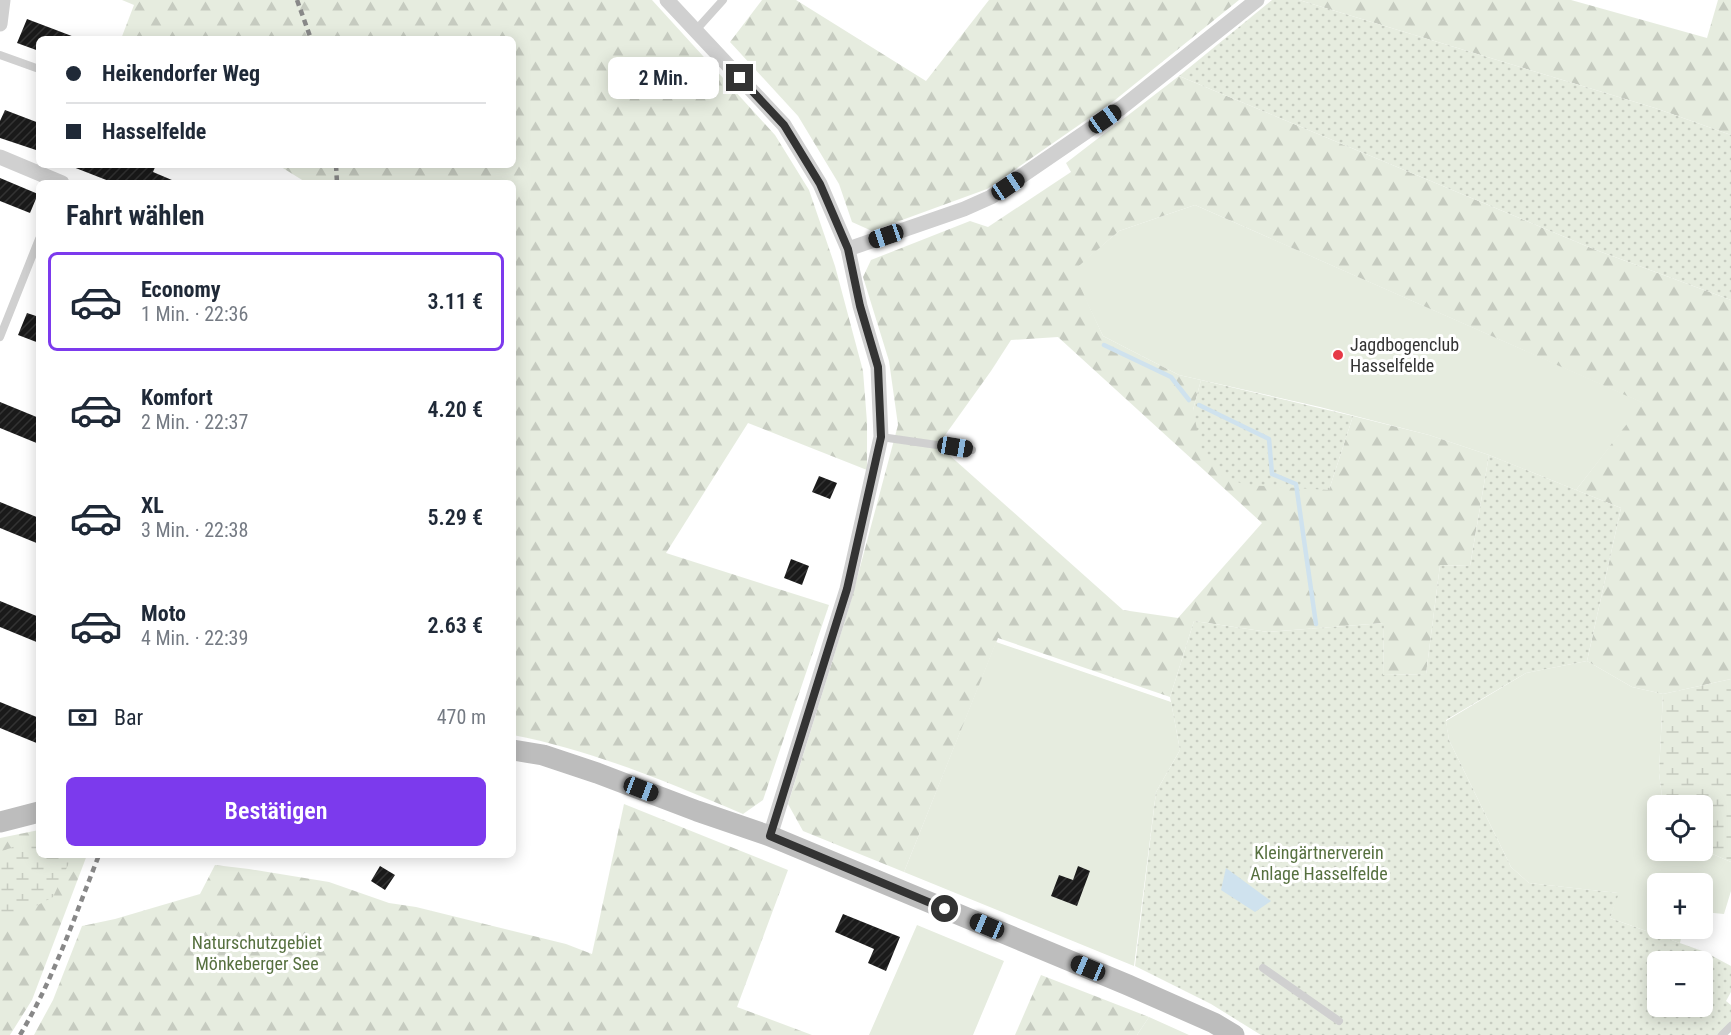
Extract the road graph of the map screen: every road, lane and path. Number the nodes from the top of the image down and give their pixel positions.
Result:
1 (3, 0) edge
2 (667, 0) edge
3 (723, 0) edge
4 (1257, 0) edge
5 (0, 24) edge
6 (696, 30) junction
7 (0, 55) edge
8 (36, 68) edge
9 (0, 157) edge
10 (54, 180) edge
11 (36, 247) edge
12 (848, 249) junction
13 (0, 337) edge
14 (881, 437) junction
15 (972, 450) dead end
16 (516, 750) edge
17 (36, 809) edge
18 (0, 822) edge
19 (770, 836) junction
20 (1263, 968) dead end
21 (1339, 1021) dead end
22 (1731, 1026) edge
23 (1234, 1035) edge
24 (1722, 1035) edge

1 - 5 street
2 - 6 street
3 - 6 lane
4 - 12 street
6 - 12 street
7 - 8 lane
9 - 10 street
11 - 13 lane
12 - 14 street
14 - 15 lane
14 - 19 street
16 - 19 street
17 - 18 street
19 - 23 street
20 - 21 lane
22 - 24 lane

